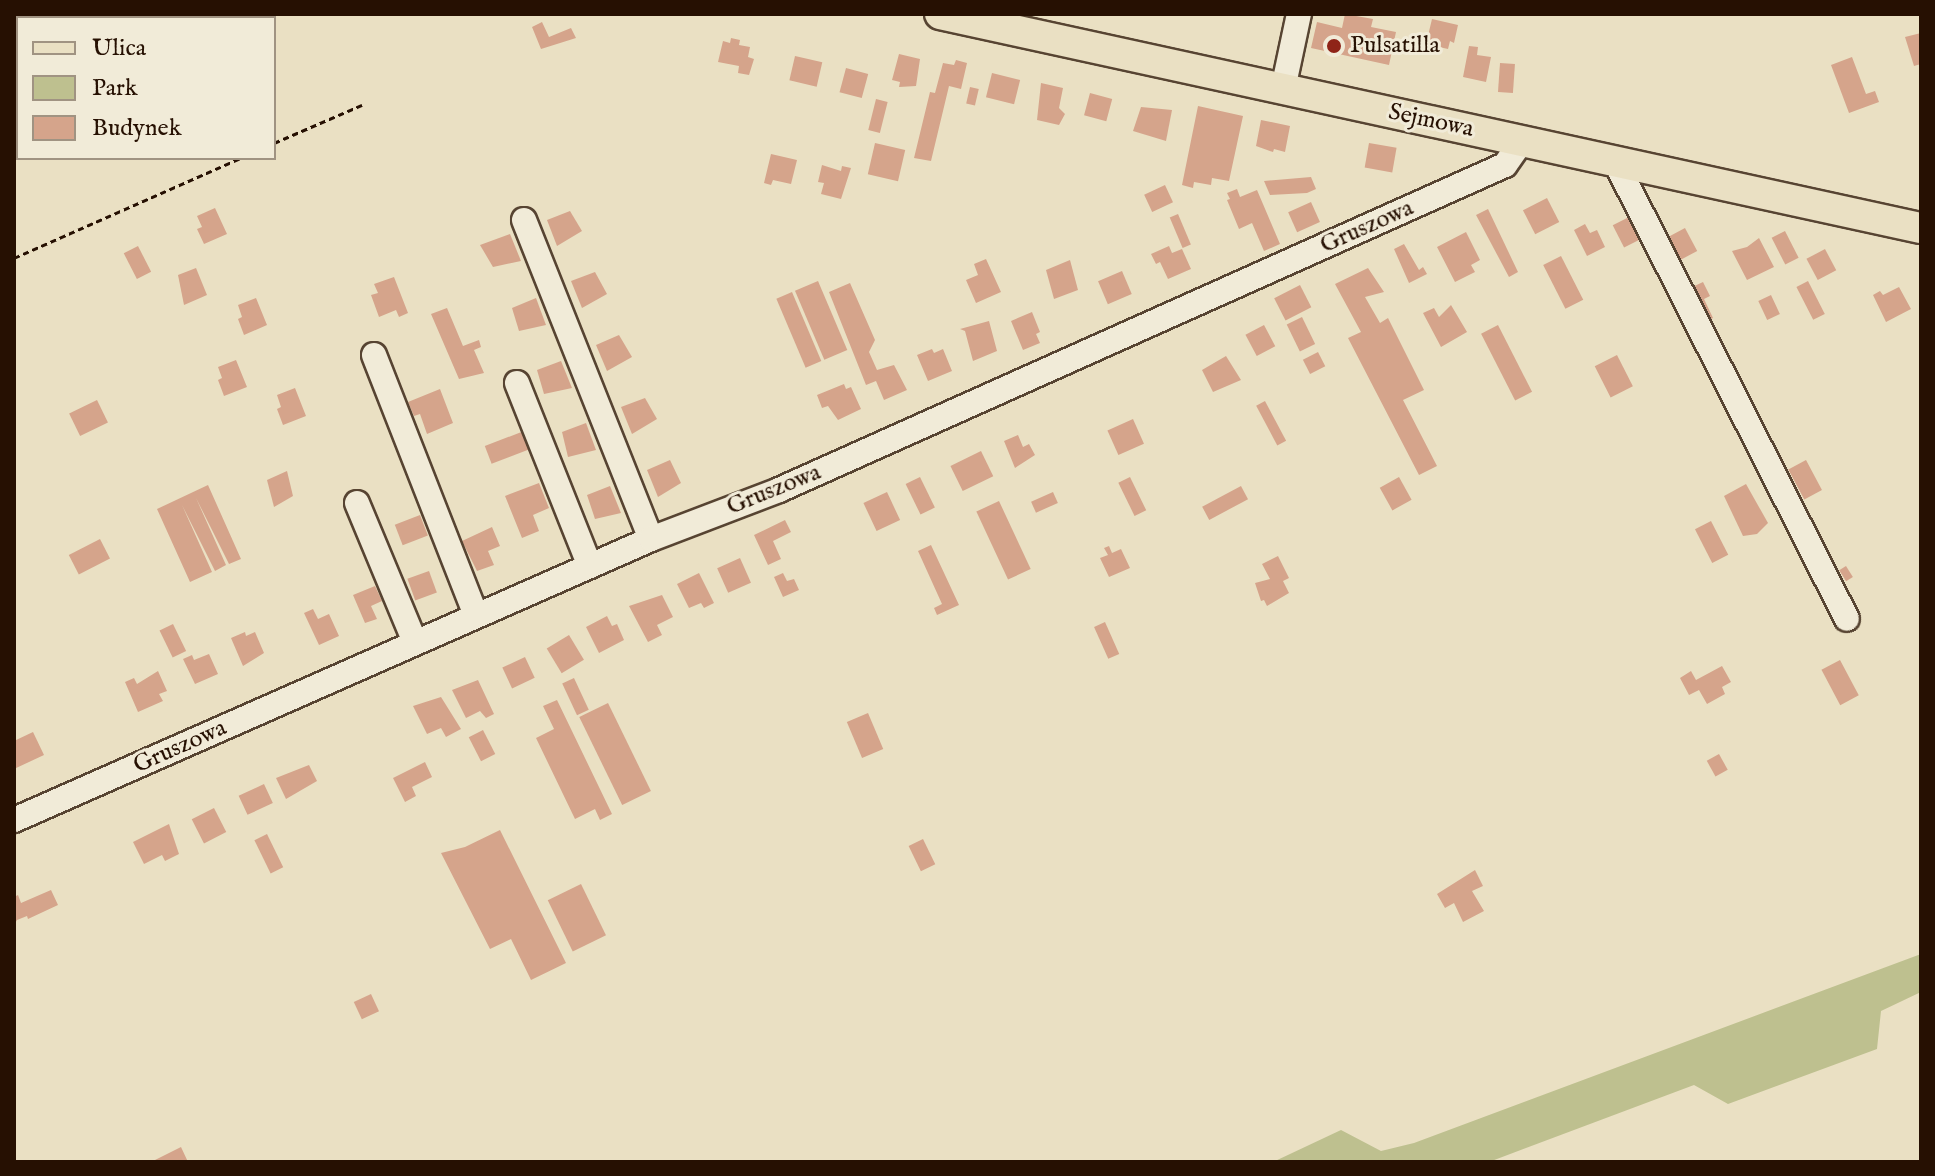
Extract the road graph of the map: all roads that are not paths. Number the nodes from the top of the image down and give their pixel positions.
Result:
1 (940, 14) edge
2 (1299, 14) edge
3 (1283, 89) junction
4 (1522, 141) junction
5 (1615, 161) junction
6 (524, 220) dead end
7 (1921, 228) edge
8 (374, 355) dead end
9 (517, 383) dead end
10 (357, 503) dead end
11 (651, 539) junction
12 (590, 566) junction
13 (476, 615) junction
14 (1847, 619) dead end
15 (415, 642) junction
16 (16, 814) edge

1 - 3 main road, Sejmowa
2 - 3 street
3 - 4 main road, Sejmowa
4 - 5 main road, Sejmowa
4 - 11 street, Gruszowa
5 - 7 main road, Sejmowa
5 - 14 street
6 - 11 street
8 - 13 street
9 - 12 street
10 - 15 street
11 - 12 street, Gruszowa
12 - 13 street, Gruszowa
13 - 15 street, Gruszowa
15 - 16 street, Gruszowa

